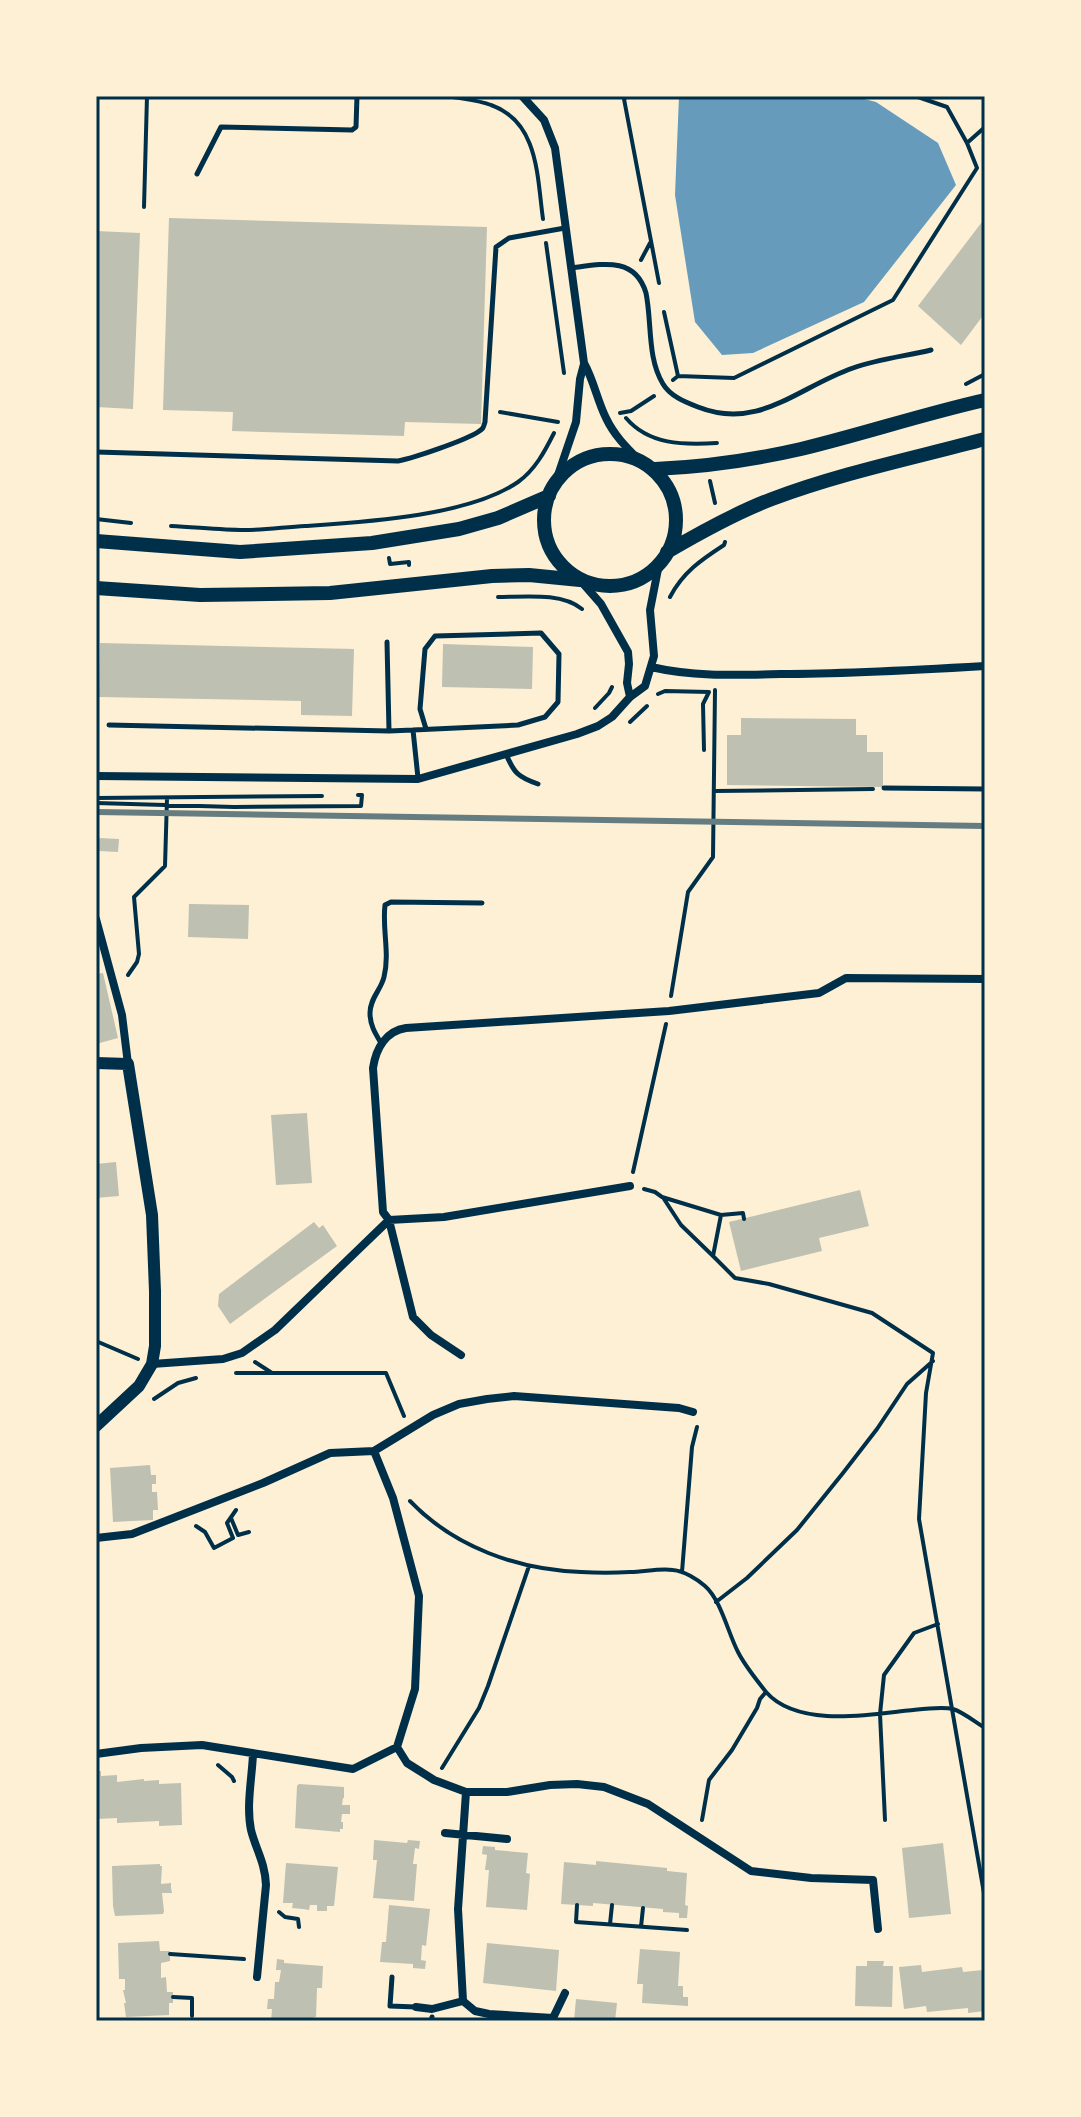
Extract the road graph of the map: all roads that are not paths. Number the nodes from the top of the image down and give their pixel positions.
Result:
1 (357, 96) edge
2 (522, 96) edge
3 (197, 174) dead end
4 (565, 228) junction
5 (571, 268) junction
6 (931, 350) dead end
7 (584, 363) junction
8 (985, 400) edge
9 (985, 439) edge
10 (96, 452) edge
11 (639, 460) junction
12 (655, 469) junction
13 (556, 481) junction
14 (549, 496) junction
15 (96, 541) edge
16 (663, 558) junction
17 (580, 580) junction
18 (96, 588) edge
19 (387, 642) dead end
20 (985, 666) edge
21 (651, 667) junction
22 (630, 697) junction
23 (109, 725) dead end
24 (426, 729) junction
25 (413, 730) junction
26 (389, 731) junction
27 (506, 754) junction
28 (96, 776) edge
29 (418, 779) junction
30 (538, 784) dead end
31 (884, 788) road end
32 (985, 789) edge
33 (482, 903) dead end
34 (96, 919) edge
35 (985, 979) edge
36 (382, 1043) junction
37 (96, 1063) edge
38 (128, 1064) junction
39 (630, 1186) road end
40 (389, 1220) junction
41 (461, 1355) dead end
42 (152, 1364) junction
43 (693, 1412) road end
44 (96, 1426) edge
45 (374, 1451) junction
46 (96, 1538) edge
47 (397, 1747) junction
48 (96, 1754) edge
49 (253, 1754) junction
50 (466, 1792) junction
51 (445, 1833) dead end
52 (464, 1835) junction
53 (507, 1839) dead end
54 (878, 1929) dead end
55 (257, 1977) dead end
56 (392, 1977) dead end
57 (565, 1993) dead end
58 (463, 2001) junction
59 (416, 2007) joint
60 (432, 2016) edge
61 (554, 2019) edge

1 - 3 lane
2 - 4 street
4 - 5 street
4 - 10 lane
5 - 6 lane
5 - 7 street
7 - 11 street
7 - 13 street
8 - 12 main road
9 - 16 main road
11 - 12 main road
11 - 13 main road
12 - 16 main road
13 - 14 main road
14 - 15 main road
14 - 17 main road
16 - 17 main road
16 - 21 street
17 - 18 main road
17 - 22 street
19 - 26 lane
20 - 21 street
21 - 22 street
22 - 27 street
23 - 26 lane
24 - 24 lane
24 - 25 lane
25 - 26 lane
25 - 29 lane
27 - 29 street
27 - 30 lane
28 - 29 street
31 - 32 lane
33 - 36 lane
34 - 38 street
35 - 36 street
36 - 40 street
37 - 38 street
38 - 42 street
39 - 40 street
40 - 41 street
40 - 42 street
42 - 44 street
43 - 45 street
45 - 46 street
45 - 47 street
47 - 49 street
47 - 50 street
48 - 49 street
49 - 55 street
50 - 52 street
50 - 54 street
51 - 52 street
52 - 53 street
52 - 58 street
56 - 59 lane
57 - 61 street
58 - 60 street
58 - 61 street
59 - 60 street

